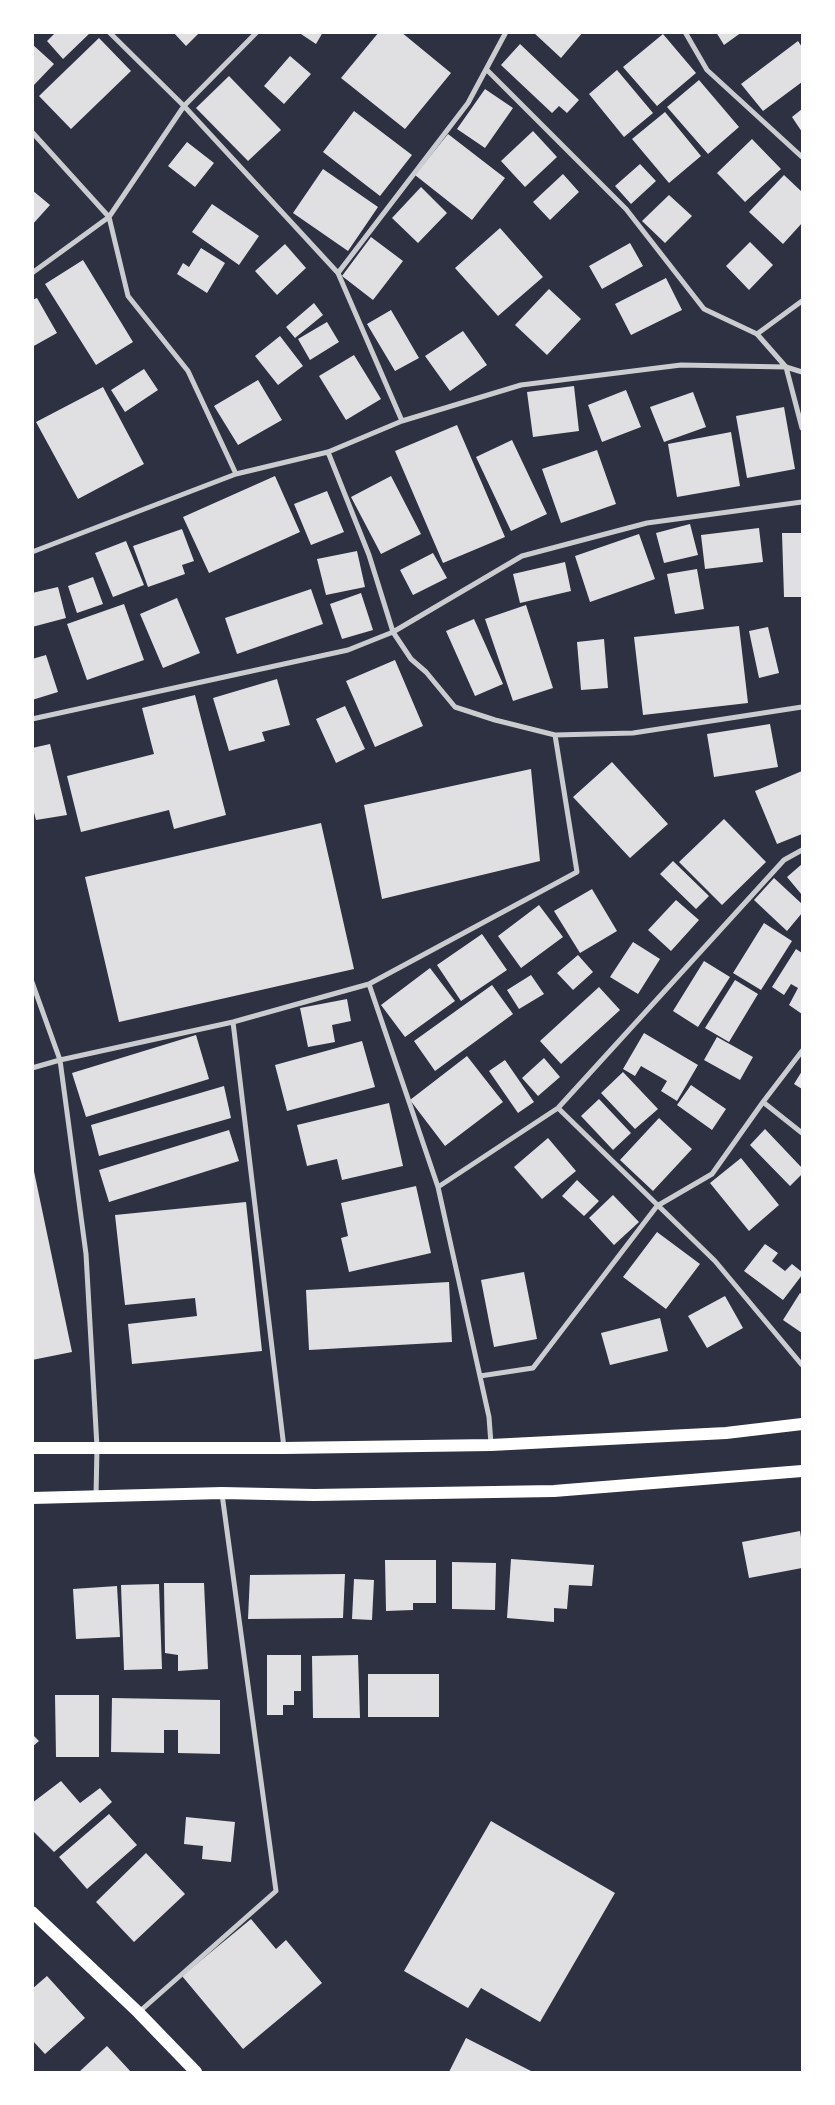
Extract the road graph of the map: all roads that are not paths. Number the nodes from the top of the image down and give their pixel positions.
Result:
1 (109, 32) edge
2 (256, 32) edge
3 (506, 32) edge
4 (685, 32) edge
5 (487, 70) junction
6 (184, 106) junction
7 (32, 132) edge
8 (802, 157) edge
9 (109, 217) junction
10 (32, 273) edge
11 (338, 273) junction
12 (802, 301) edge
13 (758, 334) junction
14 (786, 367) junction
15 (802, 372) edge
16 (402, 421) junction
17 (802, 428) edge
18 (328, 452) junction
19 (236, 474) junction
20 (802, 502) edge
21 (32, 552) edge
22 (393, 632) junction
23 (802, 708) edge
24 (32, 719) edge
25 (555, 735) junction
26 (802, 850) edge
27 (32, 982) edge
28 (369, 984) junction
29 (233, 1022) junction
30 (802, 1051) edge
31 (60, 1060) junction
32 (32, 1068) edge
33 (763, 1102) junction
34 (558, 1108) junction
35 (802, 1133) edge
36 (438, 1187) junction
37 (657, 1206) junction
38 (802, 1365) edge
39 (480, 1376) junction
40 (802, 1424) edge
41 (491, 1445) junction
42 (97, 1447) junction
43 (32, 1448) edge
44 (284, 1448) junction
45 (802, 1471) edge
46 (222, 1493) junction
47 (96, 1496) junction
48 (32, 1498) edge
49 (32, 1912) edge
50 (138, 2012) junction
51 (196, 2072) edge

1 - 6 street
2 - 6 street
3 - 5 street
4 - 8 street
5 - 11 street
5 - 13 street
6 - 9 street
6 - 11 street
7 - 9 street
9 - 10 street
9 - 19 street
11 - 16 street
12 - 13 street
13 - 14 street
14 - 15 street
14 - 16 street
14 - 17 street
16 - 18 street
18 - 19 street
18 - 22 street
19 - 21 street
20 - 22 street
22 - 24 street
22 - 25 street
23 - 25 street
25 - 28 street
26 - 34 street
27 - 31 street
28 - 29 street
28 - 36 street
29 - 31 street
29 - 44 street
30 - 33 street
31 - 32 street
31 - 42 street
33 - 35 street
33 - 37 street
34 - 36 street
34 - 37 street
36 - 39 street
37 - 38 street
37 - 39 street
39 - 41 street
40 - 41 main road
41 - 44 main road
42 - 43 main road
42 - 44 main road
42 - 47 street
45 - 46 main road
46 - 47 main road
46 - 50 street
47 - 48 main road
49 - 50 main road
50 - 51 main road

